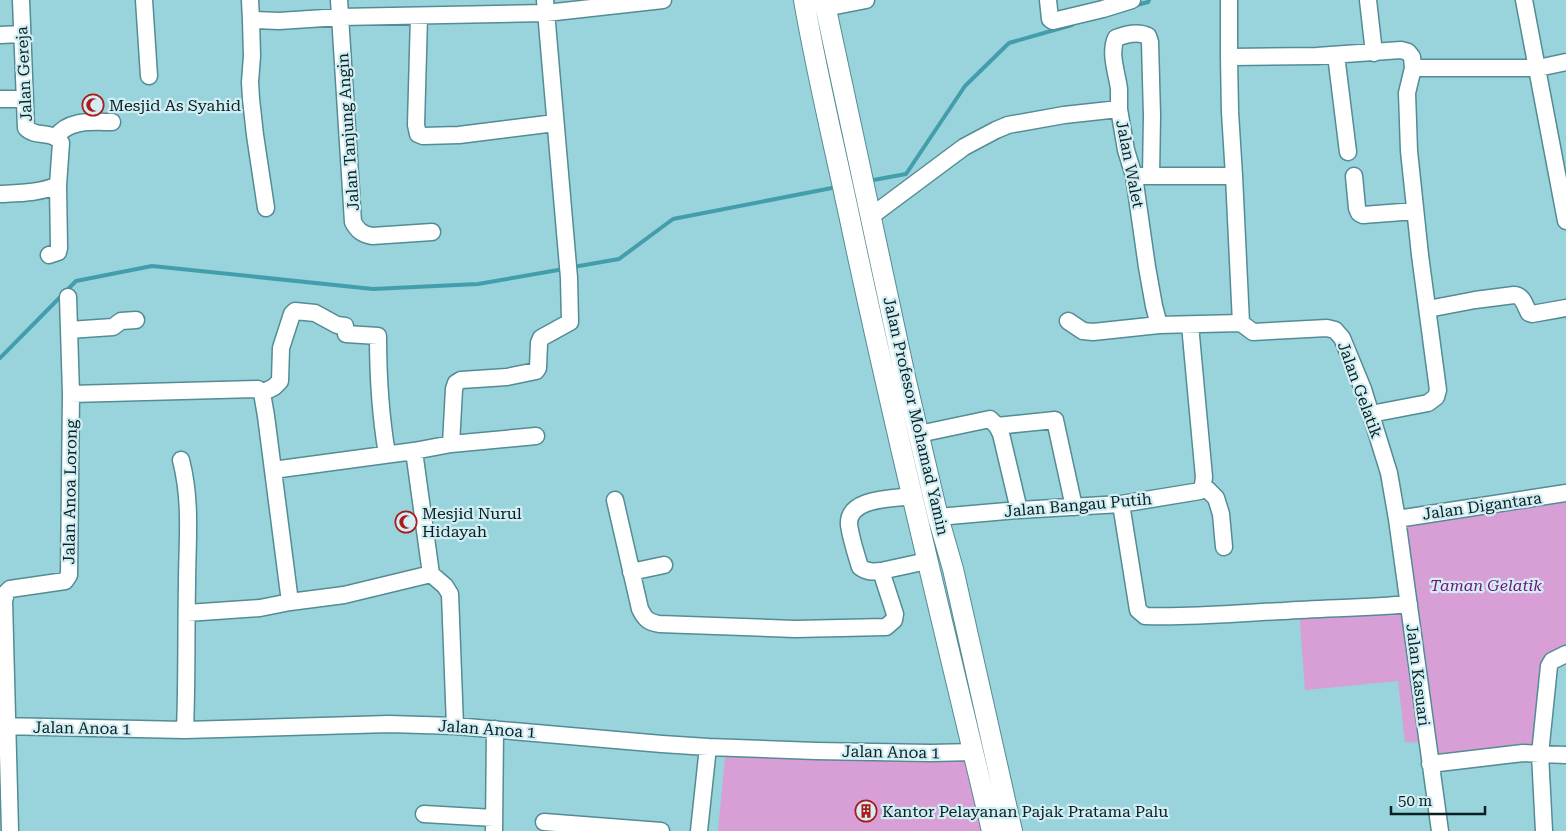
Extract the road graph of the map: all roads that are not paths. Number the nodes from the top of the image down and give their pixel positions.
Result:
1 (21, 0) edge
2 (144, 0) edge
3 (250, 0) edge
4 (339, 0) edge
5 (663, 0) edge
6 (804, 0) edge
7 (866, 0) edge
8 (1048, 0) edge
9 (1132, 0) edge
10 (1229, 0) edge
11 (1368, 0) edge
12 (1524, 0) edge
13 (621, 2) edge
14 (545, 7) edge
15 (826, 10) edge
16 (419, 16) junction
17 (340, 17) junction
18 (251, 20) junction
19 (808, 24) junction
20 (22, 34) junction
21 (0, 35) edge
22 (1374, 53) junction
23 (1336, 55) junction
24 (1229, 57) junction
25 (1566, 62) edge
26 (1413, 68) junction
27 (1538, 68) junction
28 (149, 76) dead end
29 (0, 99) edge
30 (24, 99) junction
31 (1119, 109) junction
32 (112, 122) dead end
33 (555, 123) junction
34 (56, 137) junction
35 (1348, 152) dead end
36 (1134, 176) junction
37 (1151, 176) junction
38 (1234, 176) junction
39 (1354, 176) dead end
40 (58, 184) junction
41 (0, 194) edge
42 (266, 208) dead end
43 (869, 212) junction
44 (1415, 212) junction
45 (1566, 222) edge
46 (432, 232) dead end
47 (49, 255) dead end
48 (68, 297) dead end
49 (1566, 308) edge
50 (1428, 309) junction
51 (136, 320) dead end
52 (1068, 321) dead end
53 (1241, 322) junction
54 (1190, 325) junction
55 (1159, 326) junction
56 (69, 330) junction
57 (262, 393) junction
58 (71, 394) junction
59 (1371, 414) junction
60 (997, 426) junction
61 (919, 434) junction
62 (536, 436) dead end
63 (451, 444) junction
64 (414, 451) junction
65 (387, 454) junction
66 (181, 460) dead end
67 (273, 470) junction
68 (1203, 485) junction
69 (1566, 493) edge
70 (913, 496) junction
71 (615, 500) dead end
72 (1121, 504) junction
73 (1074, 507) junction
74 (1019, 510) junction
75 (938, 516) junction
76 (1397, 519) junction
77 (1224, 547) dead end
78 (927, 561) junction
79 (664, 565) dead end
80 (882, 571) junction
81 (631, 572) junction
82 (431, 574) junction
83 (290, 602) junction
84 (1409, 604) junction
85 (186, 612) junction
86 (1566, 654) edge
87 (3, 726) edge
88 (455, 726) junction
89 (495, 729) junction
90 (186, 730) junction
91 (708, 747) junction
92 (974, 752) junction
93 (1540, 754) junction
94 (1566, 755) edge
95 (1430, 764) junction
96 (424, 814) dead end
97 (544, 822) dead end
98 (494, 825) edge
99 (10, 831) edge
100 (661, 831) edge
101 (700, 831) edge
102 (992, 831) edge
103 (1012, 831) edge
104 (1440, 831) edge
105 (1544, 831) edge

1 - 20 street, Jalan Gereja
2 - 28 street
3 - 18 street
4 - 17 street, Jalan Tanjung Angin
5 - 13 street
6 - 19 main road, Jalan Profesor Mohamad Yamin
7 - 15 street
8 - 9 street
10 - 24 street
11 - 22 street
12 - 27 street
13 - 14 street
14 - 16 street
14 - 33 street
15 - 19 main road
15 - 43 main road, Jalan Profesor Mohamad Yamin
16 - 17 street
16 - 33 street
17 - 18 street
17 - 46 street, Jalan Tanjung Angin
18 - 42 street
19 - 70 main road, Jalan Profesor Mohamad Yamin
20 - 21 street
20 - 30 street, Jalan Gereja
22 - 23 street
22 - 26 street
23 - 24 street
23 - 35 street
24 - 38 street
25 - 27 street
26 - 27 street
26 - 44 street
27 - 45 street
29 - 30 street
30 - 34 street, Jalan Gereja
31 - 36 street, Jalan Walet
31 - 37 street
31 - 43 street, Jalan Walet
32 - 34 street
33 - 63 street
34 - 40 street
36 - 37 street
36 - 55 street, Jalan Walet
37 - 38 street
38 - 53 street
39 - 44 street
40 - 41 street
40 - 47 street
43 - 61 main road, Jalan Profesor Mohamad Yamin
44 - 50 street
48 - 56 street, Jalan Anoa Lorong
49 - 50 street
50 - 59 street
51 - 56 street
52 - 55 street
53 - 54 street
53 - 59 street, Jalan Gelatik
54 - 55 street
54 - 68 street
56 - 58 street, Jalan Anoa Lorong
57 - 58 street
57 - 65 street
57 - 67 street
58 - 87 street, Jalan Anoa Lorong
59 - 76 street, Jalan Gelatik
60 - 61 street
60 - 73 street
60 - 74 street
61 - 75 main road, Jalan Profesor Mohamad Yamin
62 - 63 street
63 - 64 street
64 - 65 street
64 - 82 street
65 - 67 street
66 - 85 street
67 - 83 street
68 - 72 street, Jalan Bangau Putih
68 - 77 street
69 - 76 street, Jalan Digantara
70 - 78 main road, Jalan Profesor Mohamad Yamin
70 - 80 street
71 - 81 street
72 - 73 street, Jalan Bangau Putih
72 - 84 street
73 - 74 street, Jalan Bangau Putih
74 - 75 street, Jalan Bangau Putih
75 - 103 main road, Jalan Profesor Mohamad Yamin
76 - 84 street, Jalan Kasuari
78 - 80 street
78 - 92 main road, Jalan Profesor Mohamad Yamin
79 - 81 street
80 - 81 street
82 - 83 street
82 - 88 street
83 - 85 street
84 - 95 street, Jalan Kasuari
85 - 90 street
86 - 93 street
87 - 90 street, Jalan Anoa 1
87 - 99 street
88 - 89 street, Jalan Anoa 1
88 - 90 street, Jalan Anoa 1
89 - 91 street, Jalan Anoa 1
89 - 98 street
91 - 92 street, Jalan Anoa 1
91 - 101 street
92 - 102 main road, Jalan Profesor Mohamad Yamin
93 - 94 street
93 - 95 street
93 - 105 street
95 - 104 street, Jalan Kasuari
96 - 98 street
97 - 100 street

